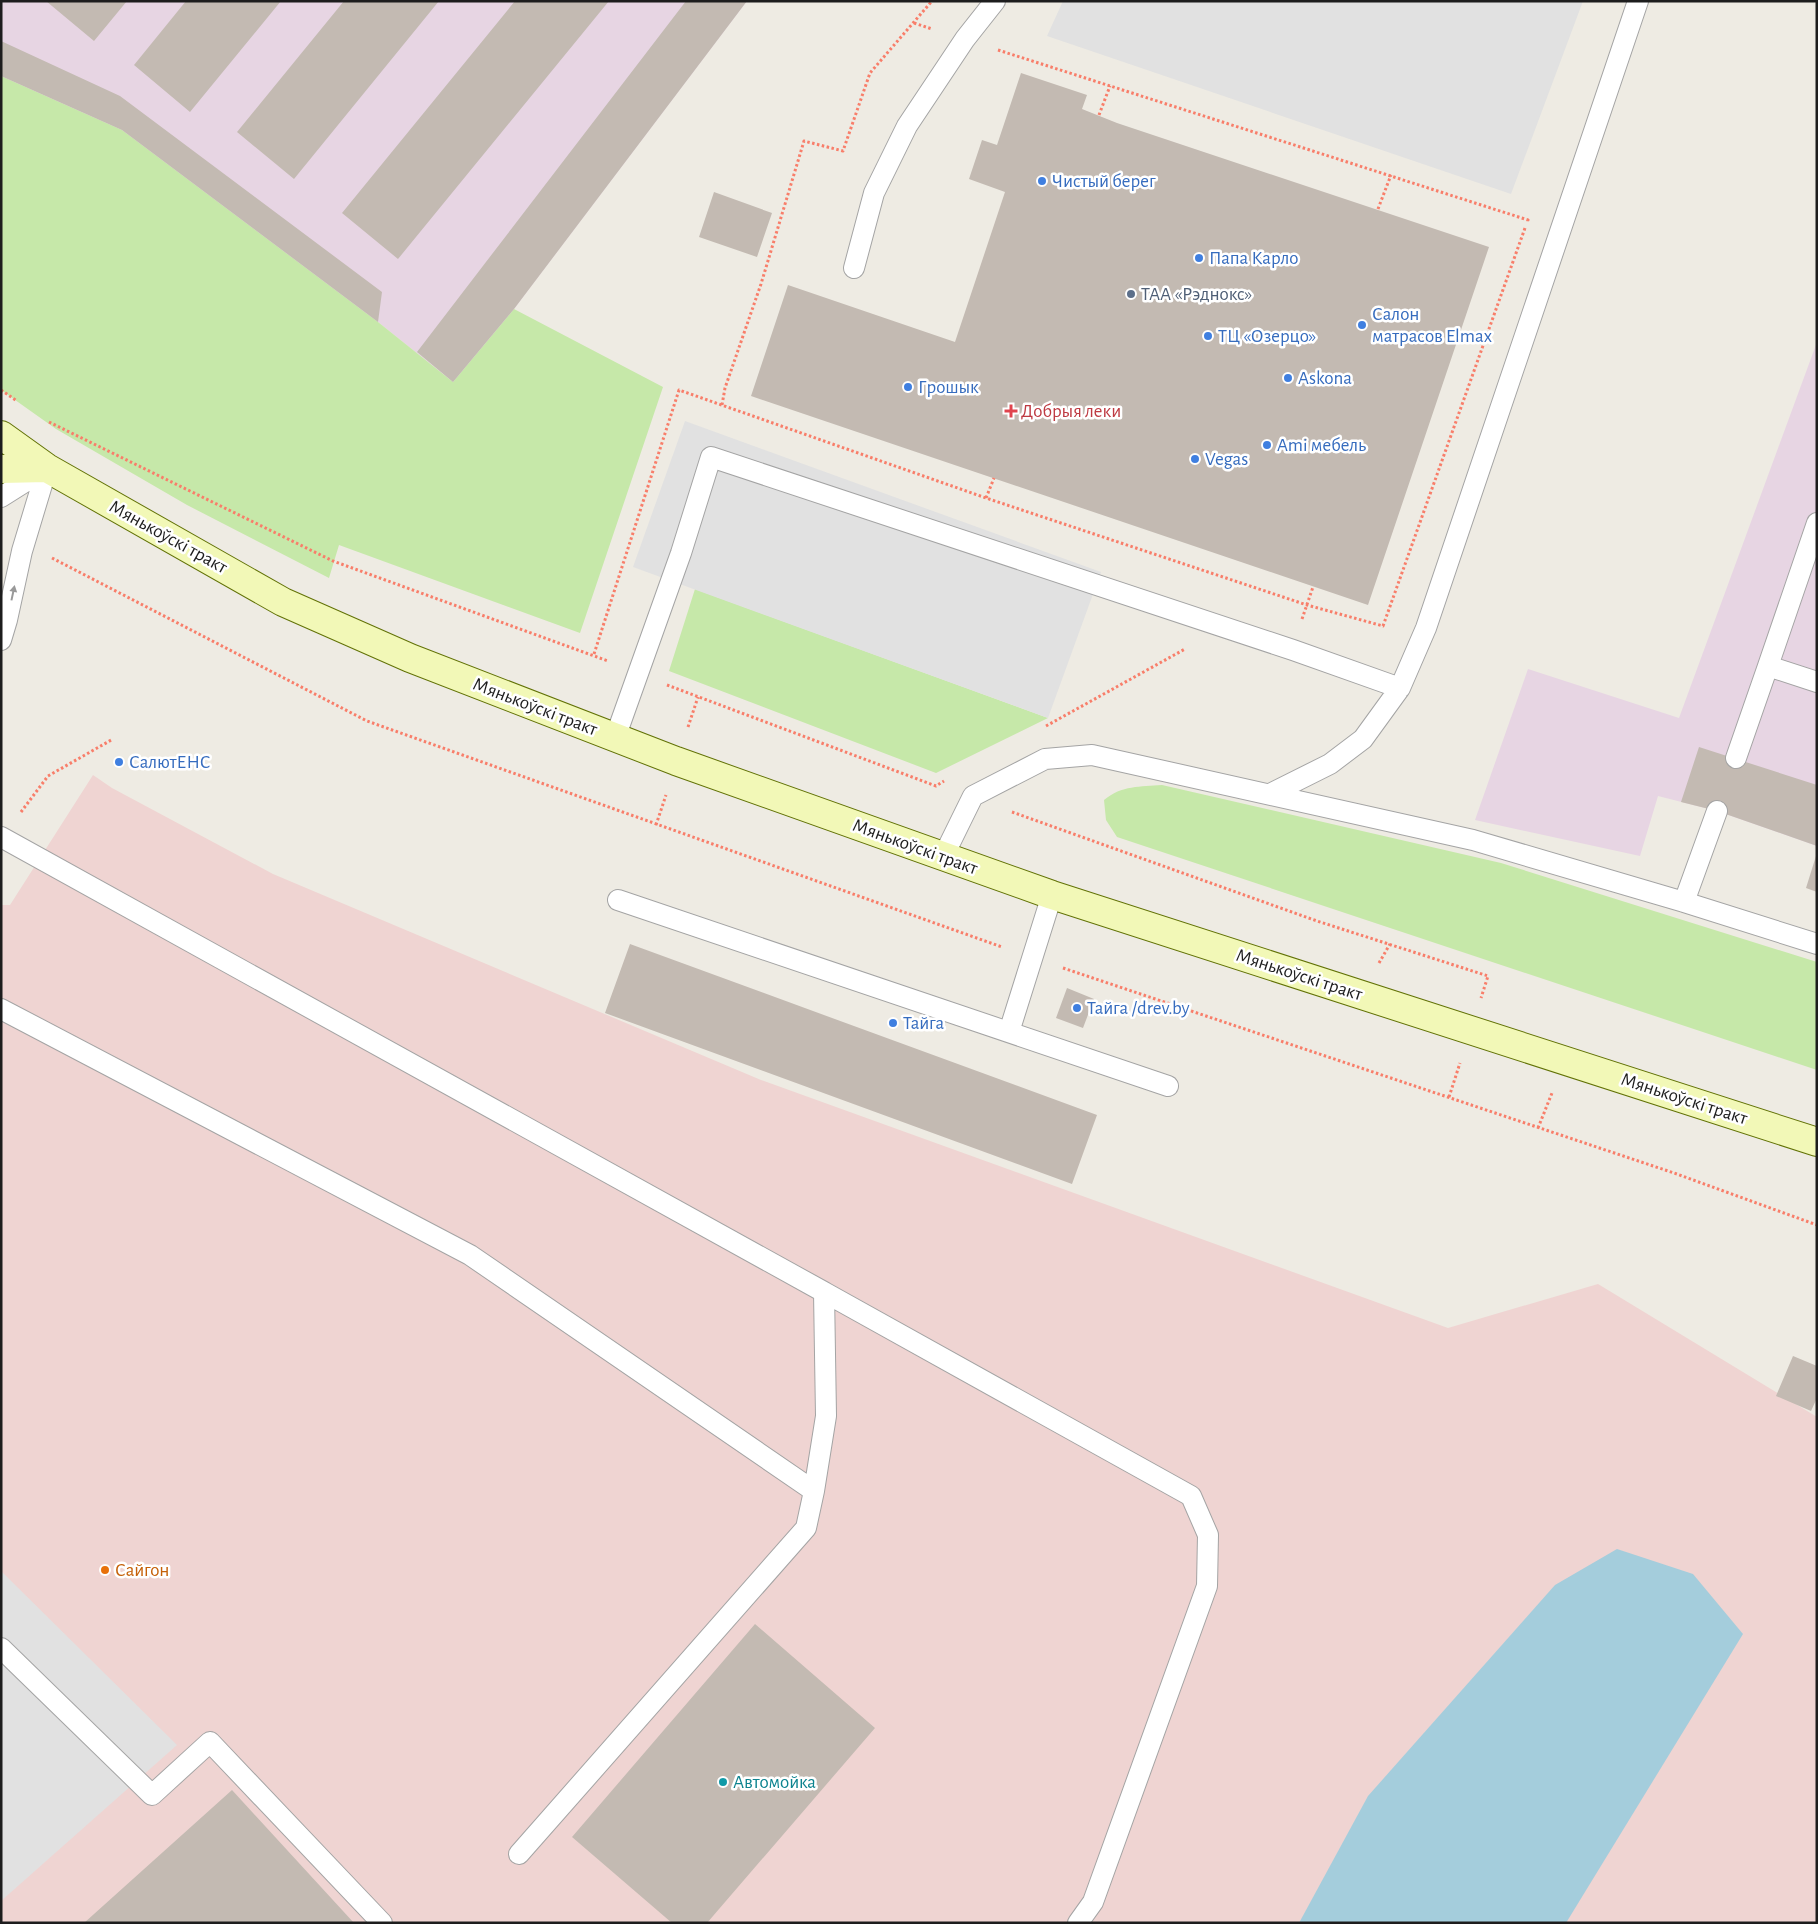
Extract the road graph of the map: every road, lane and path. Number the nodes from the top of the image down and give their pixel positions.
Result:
1 (932, 1) edge
2 (995, 1) edge
3 (1638, 1) edge
4 (914, 22) junction
5 (965, 39) junction
6 (1110, 86) junction
7 (1099, 115) dead end
8 (1391, 176) junction
9 (1378, 209) dead end
10 (854, 268) dead end
11 (1, 390) edge
12 (722, 405) junction
13 (24, 406) dead end
14 (48, 422) dead end
15 (1, 435) edge
16 (47, 468) junction
17 (1, 469) edge
18 (994, 478) dead end
19 (1, 497) edge
20 (986, 498) junction
21 (1817, 523) edge
22 (53, 558) dead end
23 (1313, 587) dead end
24 (1307, 605) junction
25 (1, 640) edge
26 (1193, 645) dead end
27 (1293, 650) junction
28 (594, 654) junction
29 (1768, 666) junction
30 (638, 674) junction
31 (1817, 682) edge
32 (1400, 688) junction
33 (1039, 730) dead end
34 (614, 738) junction
35 (113, 739) dead end
36 (1736, 758) dead end
37 (945, 781) dead end
38 (936, 786) junction
39 (1270, 794) junction
40 (972, 798) junction
41 (1717, 811) dead end
42 (2, 838) edge
43 (943, 857) junction
44 (1052, 895) junction
45 (618, 900) dead end
46 (1684, 902) junction
47 (1316, 921) dead end
48 (1817, 944) edge
49 (1032, 957) junction
50 (1, 1009) edge
51 (1009, 1032) junction
52 (1168, 1086) dead end
53 (1817, 1142) edge
54 (1817, 1225) edge
55 (824, 1292) junction
56 (814, 1491) junction
57 (1, 1648) edge
58 (518, 1854) dead end
59 (382, 1923) edge
60 (1078, 1923) edge

1 - 4 path
2 - 5 lane
3 - 32 lane
4 - 5 path
4 - 12 path
5 - 6 path
5 - 10 lane
6 - 7 path
6 - 8 path
8 - 9 path
8 - 24 path
11 - 13 path
12 - 20 path
12 - 28 path
14 - 28 path
15 - 16 street, Мянькоўскі тракт
16 - 17 street
16 - 19 lane
25 -> 16 lane
16 - 34 street, Мянькоўскі тракт
18 - 20 path
20 - 24 path
21 - 29 lane
22 - 49 path
23 - 24 path
24 - 27 path
26 - 33 path
27 - 30 lane
27 - 32 lane
28 - 30 path
29 - 31 lane
29 - 36 lane
30 - 34 lane
30 - 38 path
32 - 39 lane
34 - 43 street, Мянькоўскі тракт
35 - 42 path
37 - 38 path
38 - 40 path
39 - 40 lane
39 - 46 lane
40 - 43 lane
40 - 47 path
41 - 46 lane
42 - 55 lane
43 - 44 street, Мянькоўскі тракт
44 - 49 lane
44 - 53 street, Мянькоўскі тракт
45 - 51 lane
46 - 48 lane
49 - 51 lane
49 - 54 path
50 - 56 lane
51 - 52 lane
55 - 56 lane
55 - 60 lane
56 - 58 lane
57 - 59 lane

